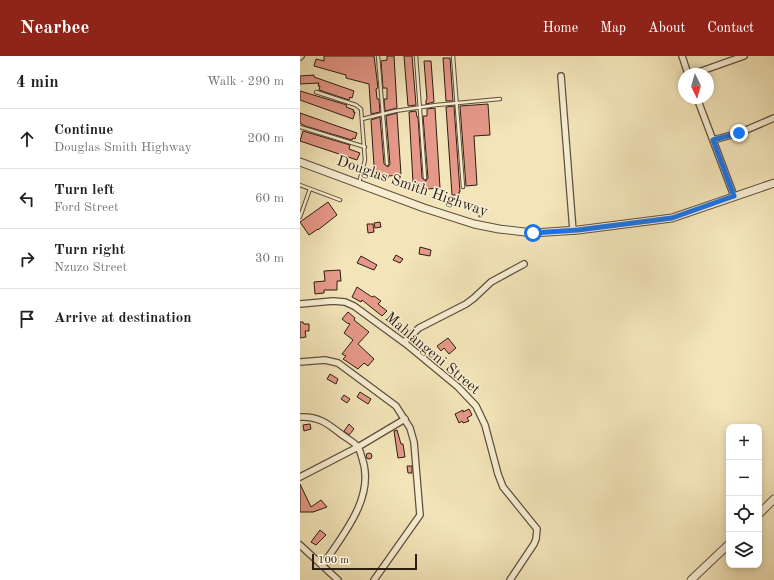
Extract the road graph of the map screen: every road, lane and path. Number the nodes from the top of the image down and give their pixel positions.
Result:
1 (378, 56) edge
2 (416, 56) edge
3 (453, 56) edge
4 (682, 56) edge
5 (744, 56) edge
6 (686, 68) edge
7 (710, 68) edge
8 (561, 76) dead end
9 (316, 92) dead end
10 (500, 99) dead end
11 (457, 103) junction
12 (699, 104) edge
13 (420, 108) junction
14 (383, 115) junction
15 (774, 118) edge
16 (362, 119) junction
17 (300, 127) edge
18 (713, 140) junction
19 (364, 147) junction
20 (300, 162) edge
21 (387, 164) dead end
22 (425, 178) dead end
23 (774, 183) edge
24 (358, 184) junction
25 (300, 185) edge
26 (463, 187) dead end
27 (310, 189) junction
28 (734, 196) junction
29 (340, 200) dead end
30 (300, 217) edge
31 (575, 230) junction
32 (524, 264) dead end
33 (300, 304) edge
34 (404, 342) junction
35 (300, 362) edge
36 (300, 417) edge
37 (405, 419) junction
38 (358, 447) junction
39 (300, 477) edge
40 (774, 499) edge
41 (762, 511) edge
42 (300, 545) edge
43 (726, 547) edge
44 (322, 566) junction
45 (338, 580) edge
46 (374, 580) edge
47 (510, 580) edge
48 (691, 580) edge

1 - 14 lane
2 - 13 lane
3 - 11 lane
4 - 6 street
5 - 7 street
8 - 31 street
9 - 16 lane
10 - 11 lane
11 - 13 lane
11 - 26 lane
12 - 18 street
13 - 14 lane
13 - 22 lane
14 - 16 lane
14 - 21 lane
15 - 18 street
16 - 19 lane
17 - 19 lane
18 - 28 street
19 - 24 lane
20 - 24 street, Douglas Smith Highway
23 - 28 street, Douglas Smith Highway
24 - 31 street, Douglas Smith Highway
25 - 27 lane
27 - 29 lane
27 - 30 lane
28 - 31 street, Douglas Smith Highway
32 - 34 street
33 - 34 street, Mahlangeni Street
34 - 47 street, Mahlangeni Street
35 - 37 street
36 - 38 street
37 - 38 street
37 - 46 street
38 - 39 street
38 - 44 street
40 - 41 street
42 - 44 street
43 - 48 street
44 - 45 street

